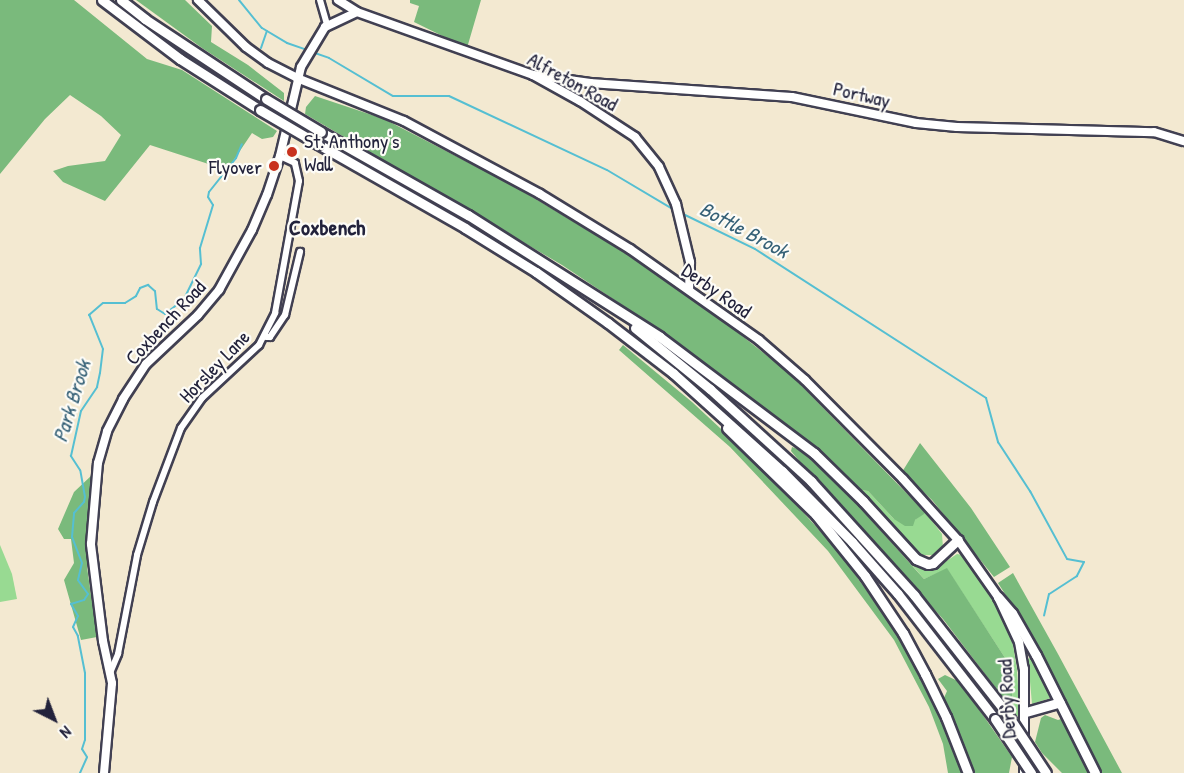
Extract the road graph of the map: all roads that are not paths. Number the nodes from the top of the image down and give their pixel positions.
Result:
1 (102, 0) edge
2 (121, 0) edge
3 (198, 0) edge
4 (320, 0) edge
5 (338, 0) edge
6 (357, 12) junction
7 (327, 25) junction
8 (533, 75) junction
9 (297, 78) junction
10 (1184, 141) edge
11 (280, 156) junction
12 (300, 252) dead end
13 (688, 289) junction
14 (610, 307) junction
15 (266, 337) junction
16 (673, 373) junction
17 (958, 540) junction
18 (998, 597) junction
19 (110, 673) junction
20 (1060, 702) junction
21 (1026, 712) junction
22 (104, 773) edge
23 (968, 773) edge
24 (1024, 773) edge
25 (1031, 773) edge
26 (1046, 773) edge
27 (1095, 773) edge

1 - 16 highway, bridge
2 - 14 highway, bridge
3 - 9 main road, Derby Road
4 - 7 street
5 - 6 street, Alfreton Road
6 - 7 street
6 - 8 street, Alfreton Road
7 - 9 street, Coxbench Road
8 - 10 street, Portway
8 - 13 street, Alfreton Road
9 - 11 street, Coxbench Road
9 - 13 main road, Derby Road
11 - 15 street, Horsley Lane
11 - 19 street, Coxbench Road
12 - 15 street
13 - 17 main road, Derby Road
14 - 17 highway
14 - 26 highway, bridge
15 - 19 street, Horsley Lane
16 - 23 highway
16 - 25 highway, bridge
17 - 18 main road, Derby Road
18 - 20 highway
18 - 21 main road, Derby Road
19 - 22 street, Coxbench Road
20 - 21 highway
20 - 27 highway
21 - 24 main road, Derby Road

